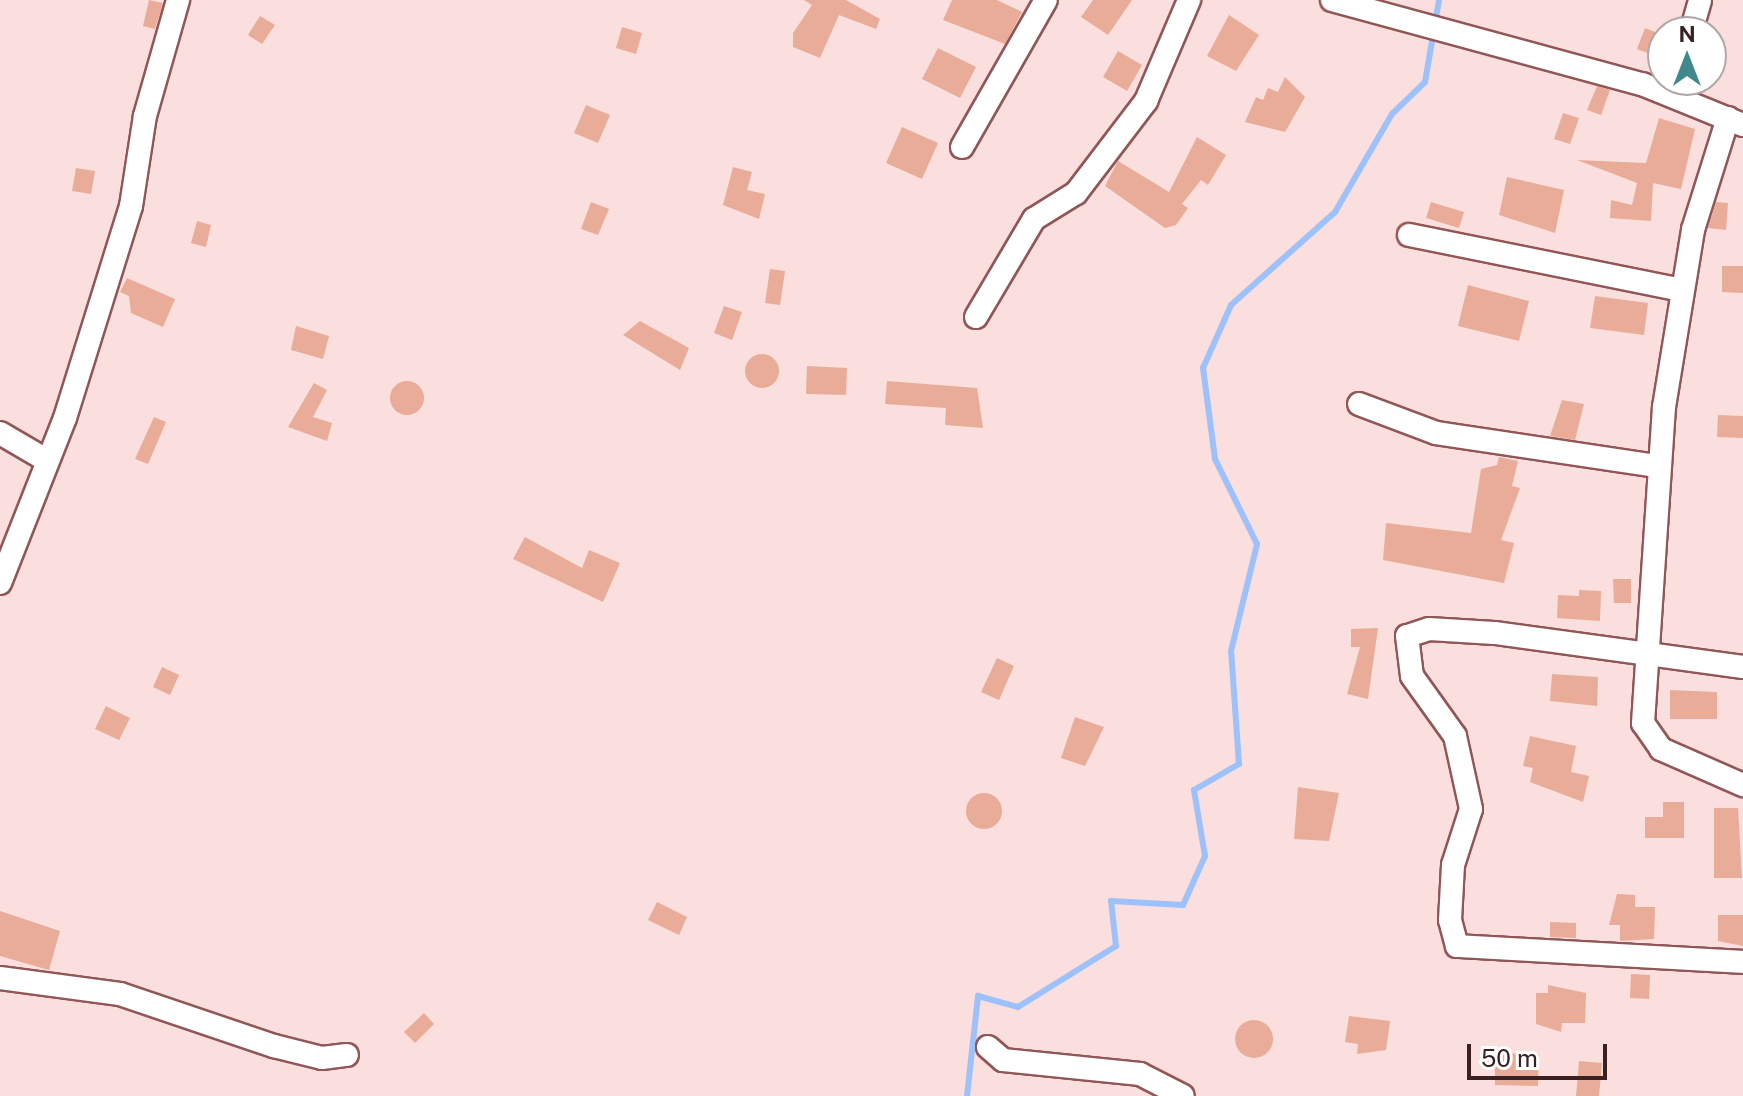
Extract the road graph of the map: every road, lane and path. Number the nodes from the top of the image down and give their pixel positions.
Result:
1 (178, 0) edge
2 (1046, 0) edge
3 (1189, 0) edge
4 (1332, 0) edge
5 (1647, 81) edge
6 (1690, 96) edge
7 (1736, 121) edge
8 (962, 147) dead end
9 (1409, 235) dead end
10 (1682, 290) junction
11 (976, 317) dead end
12 (1359, 404) dead end
13 (0, 433) edge
14 (46, 460) junction
15 (1656, 466) junction
16 (0, 583) edge
17 (1643, 657) junction
18 (1743, 667) edge
19 (1743, 785) edge
20 (1743, 962) edge
21 (0, 978) edge
22 (988, 1047) dead end
23 (347, 1055) dead end
24 (1183, 1096) edge

1 - 14 street
2 - 8 street
3 - 11 street
4 - 5 street
6 - 7 street
7 - 10 street
9 - 10 street
10 - 15 street
12 - 15 street
13 - 14 street
14 - 16 street
15 - 17 street
17 - 18 street
17 - 19 street
17 - 20 street
21 - 23 street
22 - 24 street

